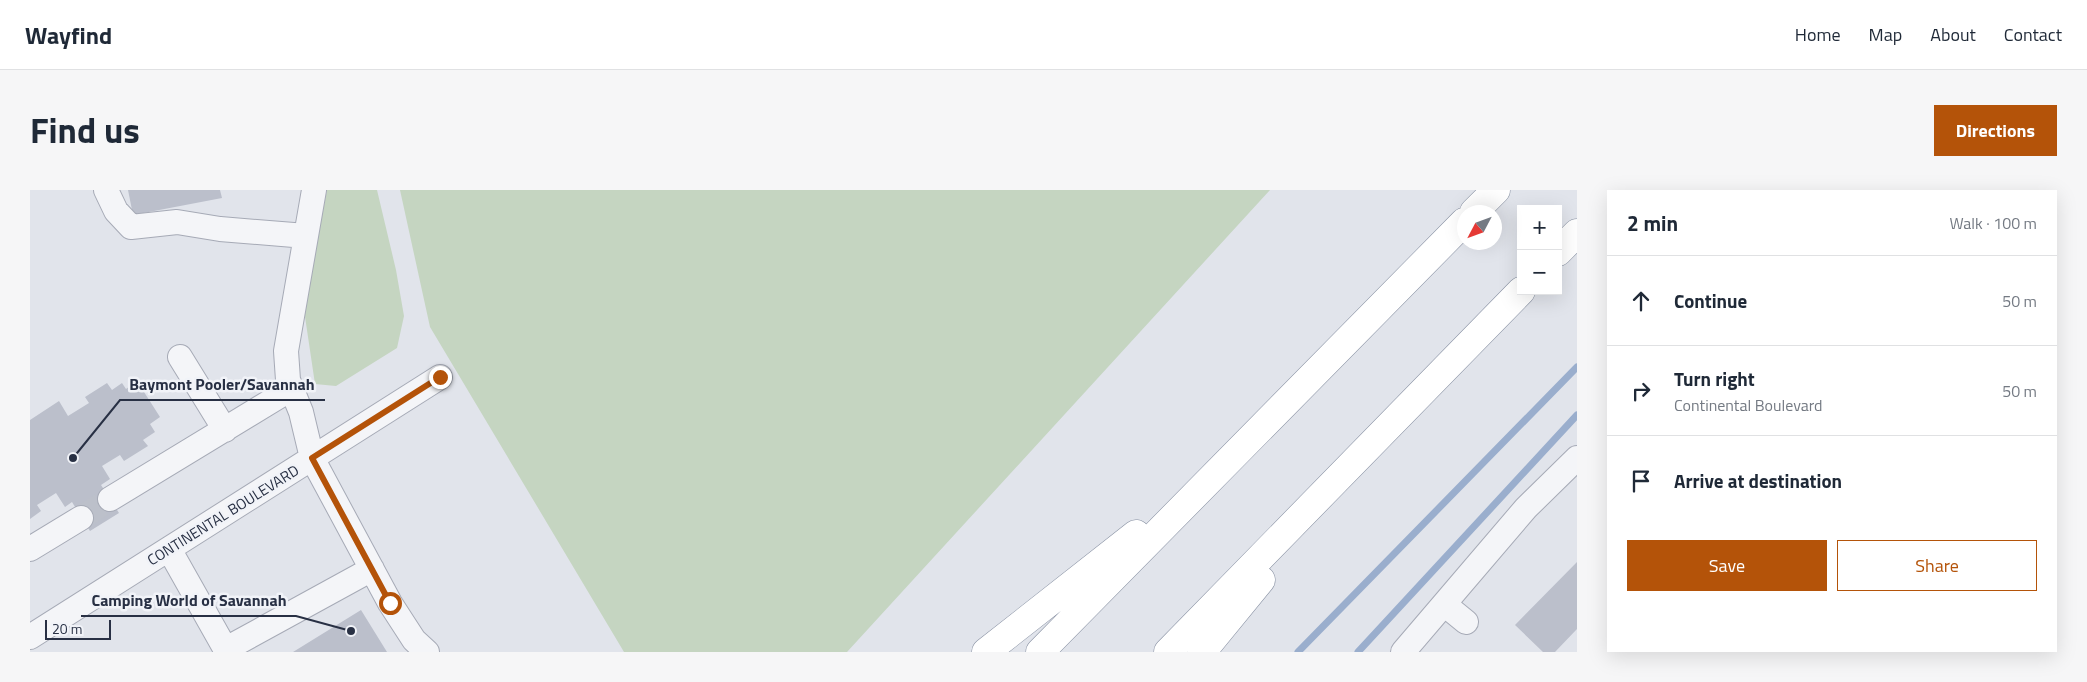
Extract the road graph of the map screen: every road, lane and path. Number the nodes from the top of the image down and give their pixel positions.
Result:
1 (106, 190) edge
2 (314, 190) edge
3 (1496, 190) edge
4 (1481, 205) edge
5 (1457, 229) edge
6 (1577, 233) edge
7 (306, 236) junction
8 (1560, 250) edge
9 (1517, 295) edge
10 (180, 357) dead end
11 (440, 377) dead end
12 (291, 389) junction
13 (225, 430) junction
14 (1377, 438) junction
15 (312, 458) junction
16 (1577, 458) edge
17 (1222, 466) junction
18 (110, 499) tunnel mouth
19 (81, 518) tunnel mouth
20 (30, 549) edge
21 (169, 549) junction
22 (372, 569) junction
23 (1444, 604) junction
24 (1466, 622) dead end
25 (30, 637) edge
26 (227, 650) edge
27 (427, 652) edge
28 (986, 652) edge
29 (1040, 652) edge
30 (1168, 652) edge
31 (1202, 652) edge
32 (1403, 652) edge

1 - 7 street
2 - 7 street
3 - 4 highway
5 - 17 highway
6 - 8 highway
7 - 12 street
9 - 14 highway
10 - 13 street
11 - 15 street, CONTINENTAL BOULEVARD
12 - 13 street
12 - 15 street
13 - 18 street
14 - 30 highway
14 - 31 highway
15 - 21 street, CONTINENTAL BOULEVARD
15 - 22 street
16 - 23 street
17 - 28 highway
17 - 29 highway
19 - 20 street
21 - 25 street, CONTINENTAL BOULEVARD
21 - 26 street
22 - 26 street
22 - 27 street
23 - 24 street
23 - 32 street

